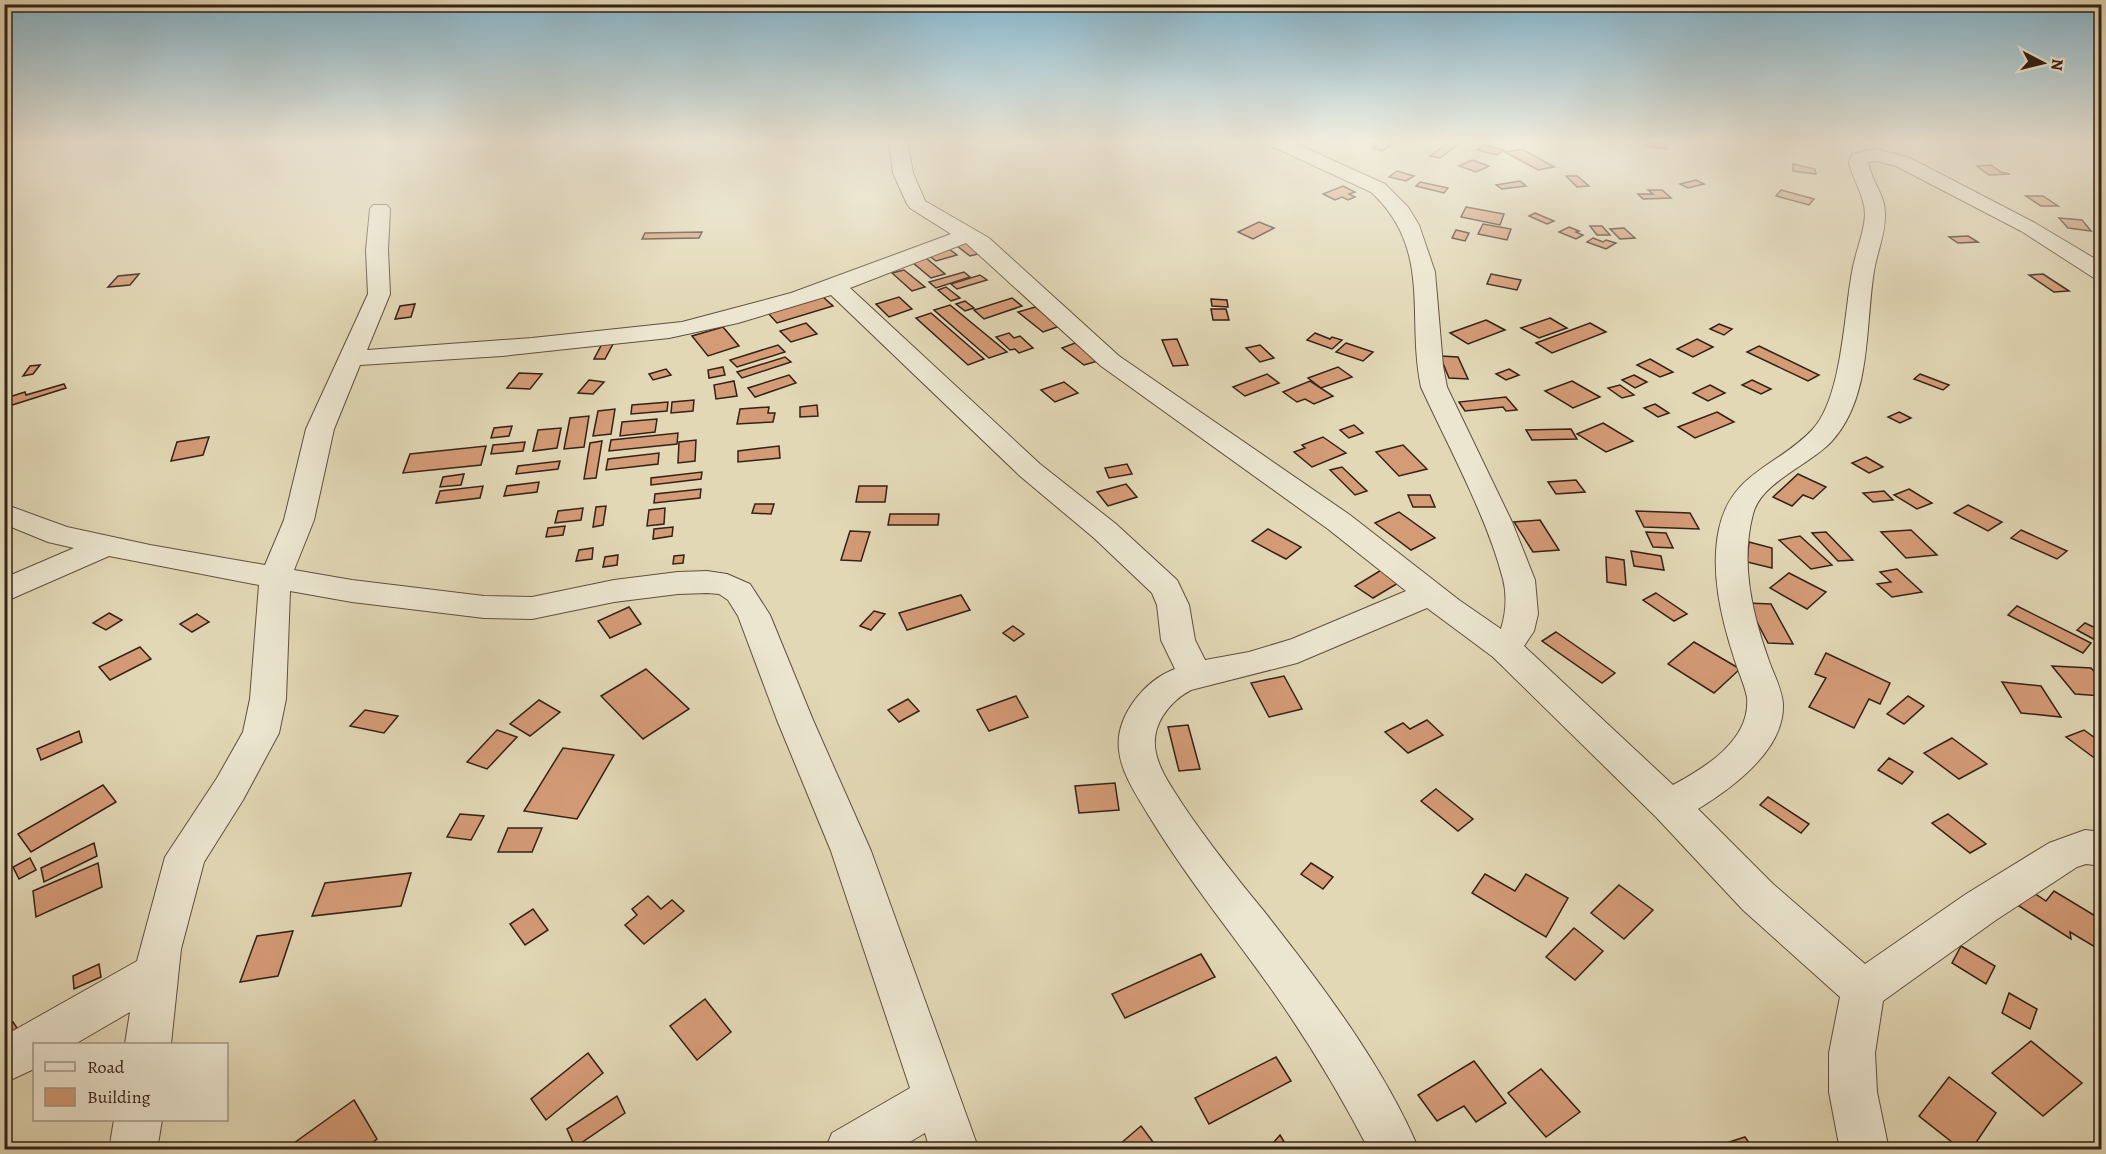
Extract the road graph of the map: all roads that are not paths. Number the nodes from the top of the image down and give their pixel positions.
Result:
1 (914, 195) edge
2 (1387, 195) edge
3 (1872, 195) edge
4 (1966, 195) edge
5 (380, 209) dead end
6 (967, 235) junction
7 (2102, 273) edge
8 (834, 285) junction
9 (351, 358) junction
10 (4, 513) edge
11 (105, 546) junction
12 (275, 577) junction
13 (4, 591) edge
14 (1432, 594) junction
15 (1505, 648) junction
16 (1195, 676) junction
17 (1670, 806) junction
18 (2102, 849) edge
19 (157, 973) junction
20 (1863, 990) junction
21 (35, 1043) edge
22 (147, 1043) edge
23 (33, 1044) edge
24 (4, 1061) edge
25 (937, 1099) junction
26 (138, 1121) edge
27 (133, 1149) edge
28 (849, 1149) edge
29 (955, 1149) edge
30 (1395, 1149) edge
31 (1865, 1149) edge

1 - 6 street
2 - 15 street
3 - 17 street
4 - 7 street
5 - 9 street
6 - 8 street
6 - 14 street
8 - 9 street
8 - 16 street
9 - 12 street
10 - 11 street
11 - 12 street
11 - 13 street
12 - 19 street
12 - 25 street
14 - 15 street
14 - 16 street
15 - 17 street
16 - 30 street
17 - 20 street
18 - 20 street
19 - 21 street
19 - 22 street
20 - 31 street
23 - 24 street
25 - 28 street
25 - 29 street
26 - 27 street

